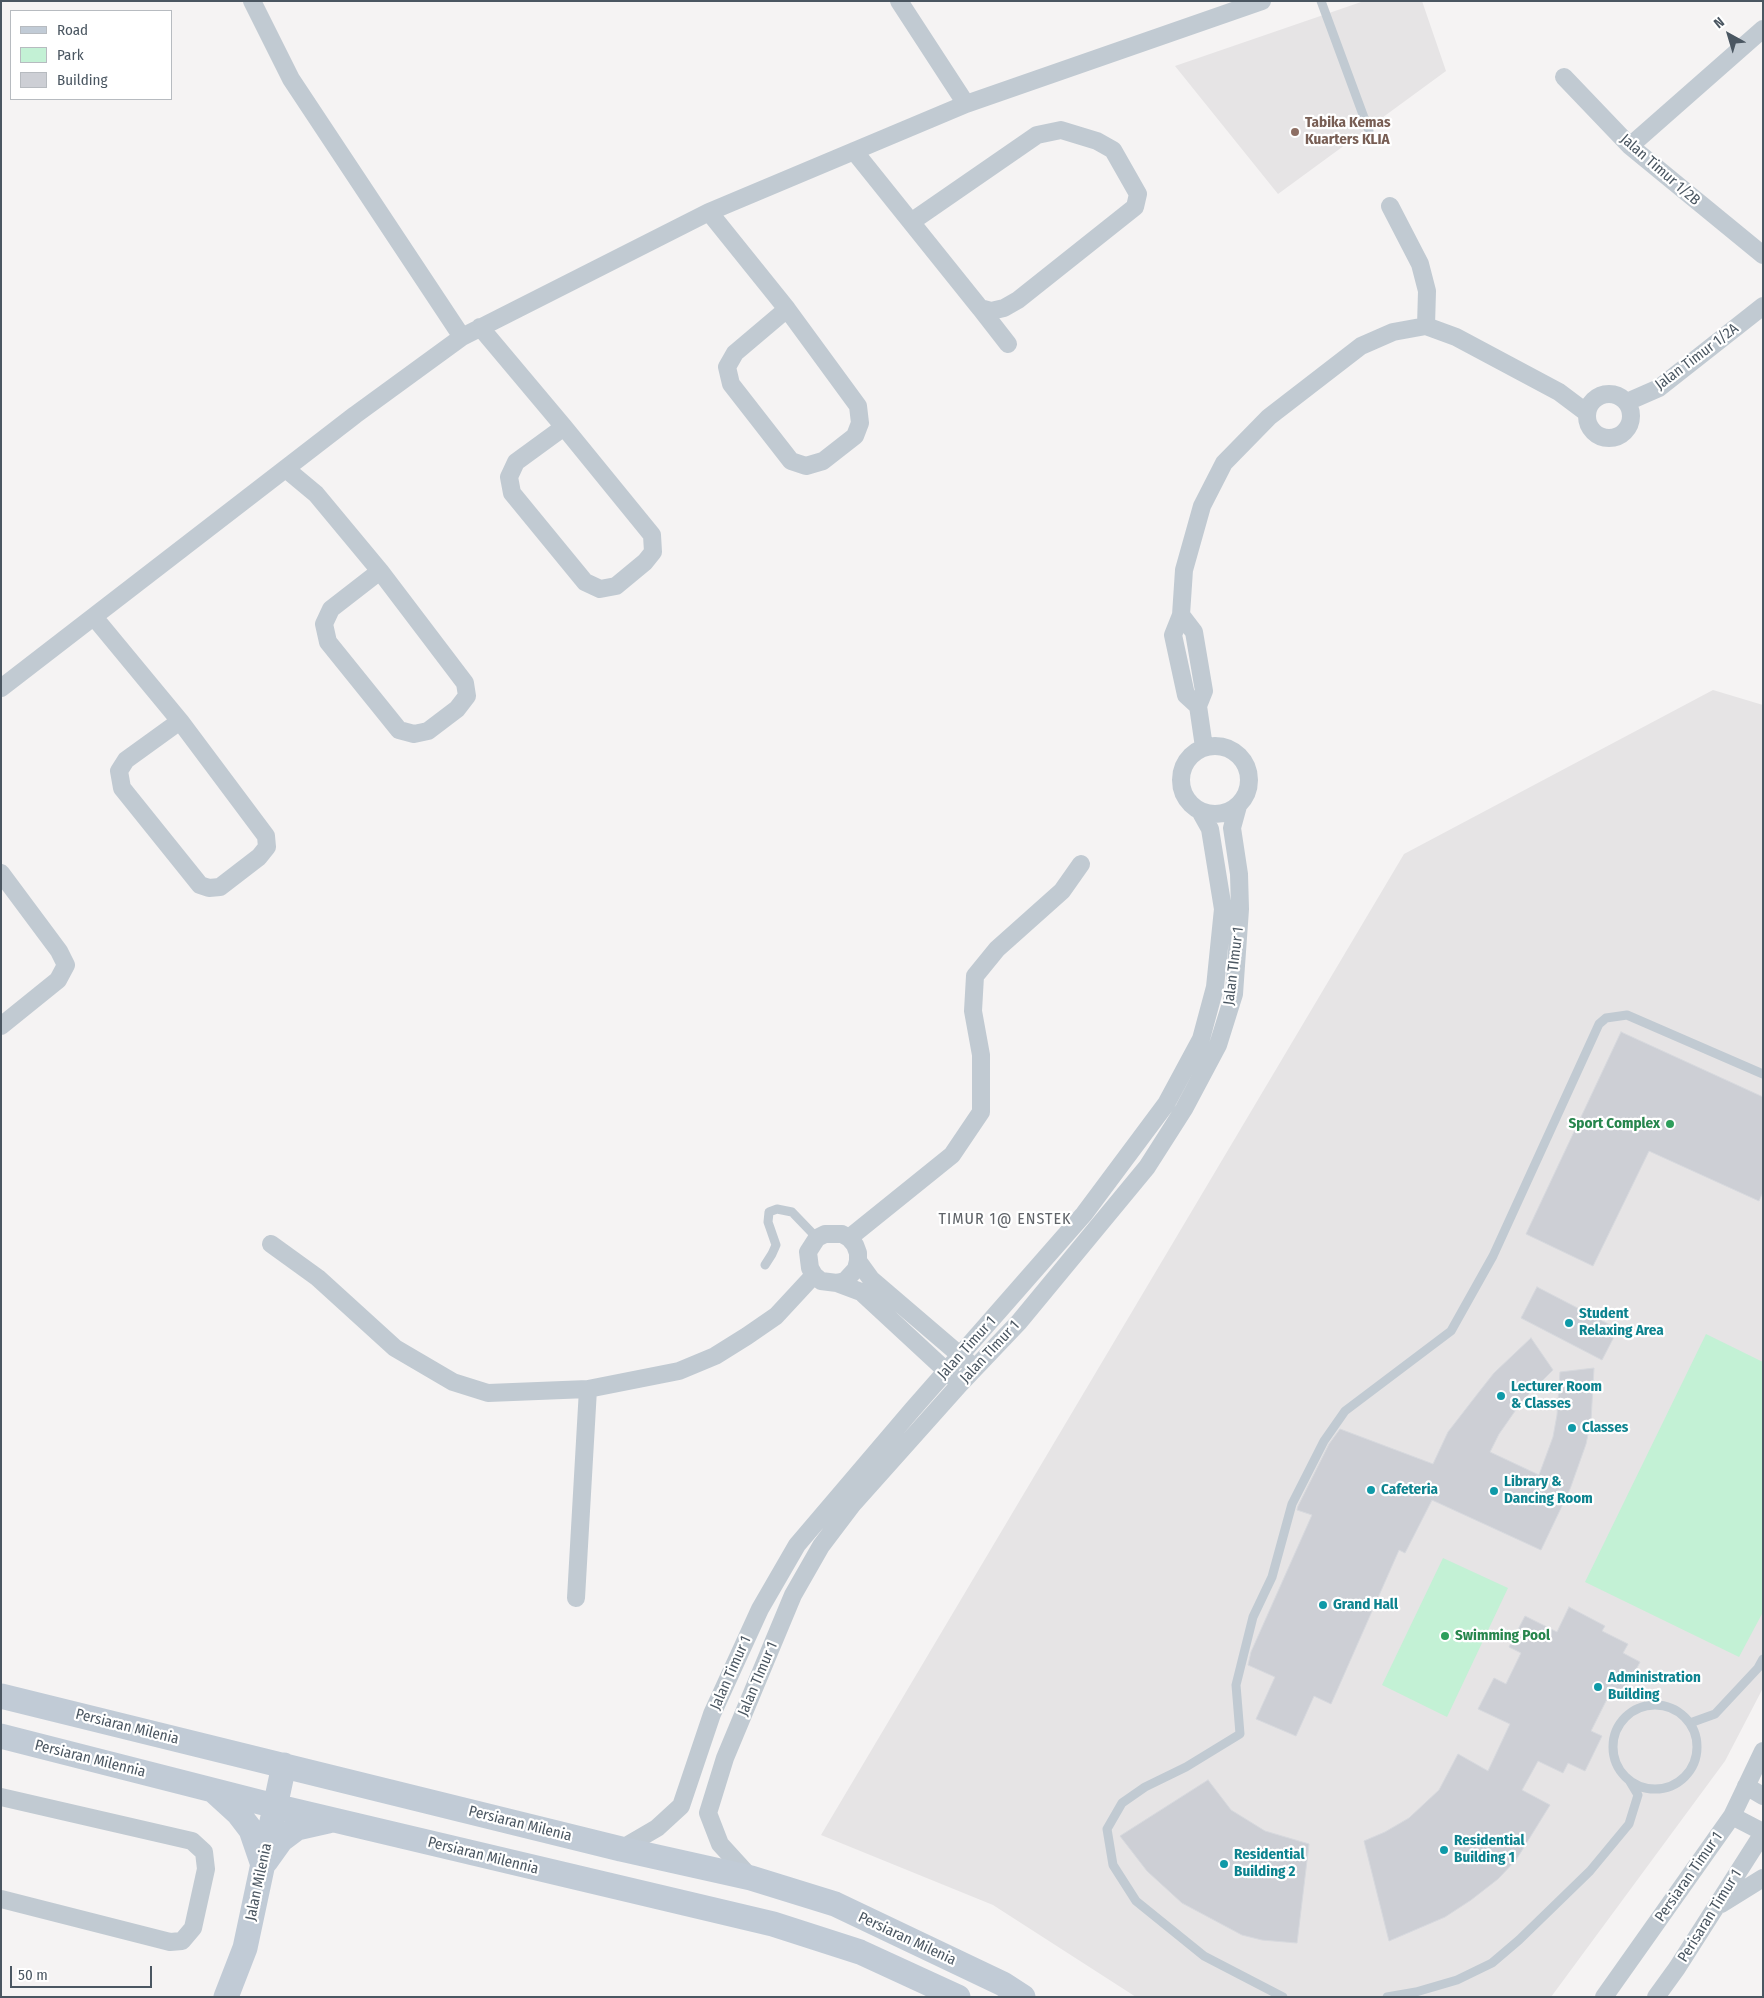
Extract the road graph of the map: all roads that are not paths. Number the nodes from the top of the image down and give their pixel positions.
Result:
1 (252, 1) edge
2 (899, 1) edge
3 (1262, 1) edge
4 (1321, 1) edge
5 (1763, 29) edge
6 (1564, 77) dead end
7 (966, 104) junction
8 (1369, 131) dead end
9 (1630, 146) junction
10 (854, 151) junction
11 (1390, 206) dead end
12 (709, 212) junction
13 (911, 222) junction
14 (1763, 255) edge
15 (1763, 306) edge
16 (980, 308) junction
17 (787, 309) junction
18 (1426, 326) junction
19 (480, 327) junction
20 (462, 336) junction
21 (1008, 344) dead end
22 (1627, 402) junction
23 (1588, 414) junction
24 (564, 427) junction
25 (286, 469) junction
26 (380, 571) junction
27 (94, 616) junction
28 (2, 687) edge
29 (180, 721) junction
30 (1204, 747) junction
31 (1238, 806) junction
32 (1200, 812) junction
33 (1082, 864) dead end
34 (1, 872) edge
35 (1, 1026) edge
36 (1763, 1074) edge
37 (817, 1238) junction
38 (849, 1238) junction
39 (271, 1244) dead end
40 (858, 1261) junction
41 (765, 1264) dead end
42 (814, 1275) junction
43 (837, 1283) junction
44 (960, 1356) junction
45 (976, 1368) junction
46 (946, 1372) junction
47 (960, 1384) junction
48 (588, 1389) junction
49 (576, 1598) dead end
50 (1763, 1659) edge
51 (1, 1696) edge
52 (1690, 1724) junction
53 (1, 1736) edge
54 (1763, 1751) edge
55 (284, 1765) junction
56 (1628, 1780) junction
57 (1746, 1786) junction
58 (212, 1790) junction
59 (1763, 1796) edge
60 (1, 1797) edge
61 (275, 1806) junction
62 (1732, 1816) junction
63 (332, 1820) junction
64 (1763, 1833) edge
65 (621, 1849) junction
66 (262, 1865) junction
67 (751, 1878) junction
68 (1763, 1878) edge
69 (1, 1899) edge
70 (1715, 1908) junction
71 (226, 1997) edge
72 (958, 1997) edge
73 (1023, 1997) edge
74 (1283, 1997) edge
75 (1386, 1997) edge
76 (1604, 1997) edge
77 (1656, 1997) edge

1 - 20 street
2 - 7 street
3 - 7 street
4 - 8 lane
5 - 9 street
6 - 9 street, Jalan Timur 1/2B
7 - 10 street
9 - 14 street, Jalan Timur 1/2B
10 - 12 street
10 - 13 street
11 - 18 street
12 - 17 street
12 - 19 street
13 - 16 street
13 - 16 street
15 - 22 street, Jalan Timur 1/2A
16 - 21 street
17 - 17 street
18 - 23 street
18 - 30 street
19 - 20 street
19 - 24 street
20 - 25 street
22 - 23 street
22 - 23 street
24 - 24 street
25 - 26 street
25 - 27 street
26 - 26 street
27 - 28 street
27 - 29 street
29 - 29 street
30 - 31 street
30 - 32 street
31 - 32 street
31 - 45 street, Jalan TImur 1
32 - 44 street, Jalan Timur 1
33 - 38 street
34 - 35 street
36 - 74 lane
37 - 38 street
37 - 41 lane
37 - 42 street
38 - 40 street
39 - 48 street
40 - 43 street
40 - 44 street
42 - 43 street
42 - 48 street
43 - 46 street
44 - 45 street
44 - 46 street, Jalan Timur 1
45 - 47 street, Jalan TImur 1
46 - 47 street
46 - 65 street, Jalan Timur 1
47 - 67 street, Jalan TImur 1
48 - 49 street
50 - 52 lane
51 - 55 main road, Persiaran Milenia
52 - 56 lane
52 - 56 lane
53 - 58 main road, Persiaran Milennia
54 - 57 street, Persiaran Timur 1
55 - 61 main road, Jalan Milenia
55 - 65 main road, Persiaran Milenia
56 - 75 lane
57 - 59 street
57 - 62 street, Persiaran Timur 1
58 - 61 main road, Persiaran Milennia
58 - 66 main road
60 - 69 street
61 - 63 main road, Persiaran Milennia
61 - 66 main road, Jalan Milenia
62 - 64 street, Perisaran Timur 1
62 - 76 street, Persiaran Timur 1
63 - 66 main road
63 - 72 main road, Persiaran Milennia
64 - 70 street, Perisaran Timur 1
65 - 67 main road, Persiaran Milenia
66 - 71 main road, Jalan Milenia
67 - 73 main road, Persiaran Milenia
68 - 70 street
70 - 77 street, Perisaran Timur 1

